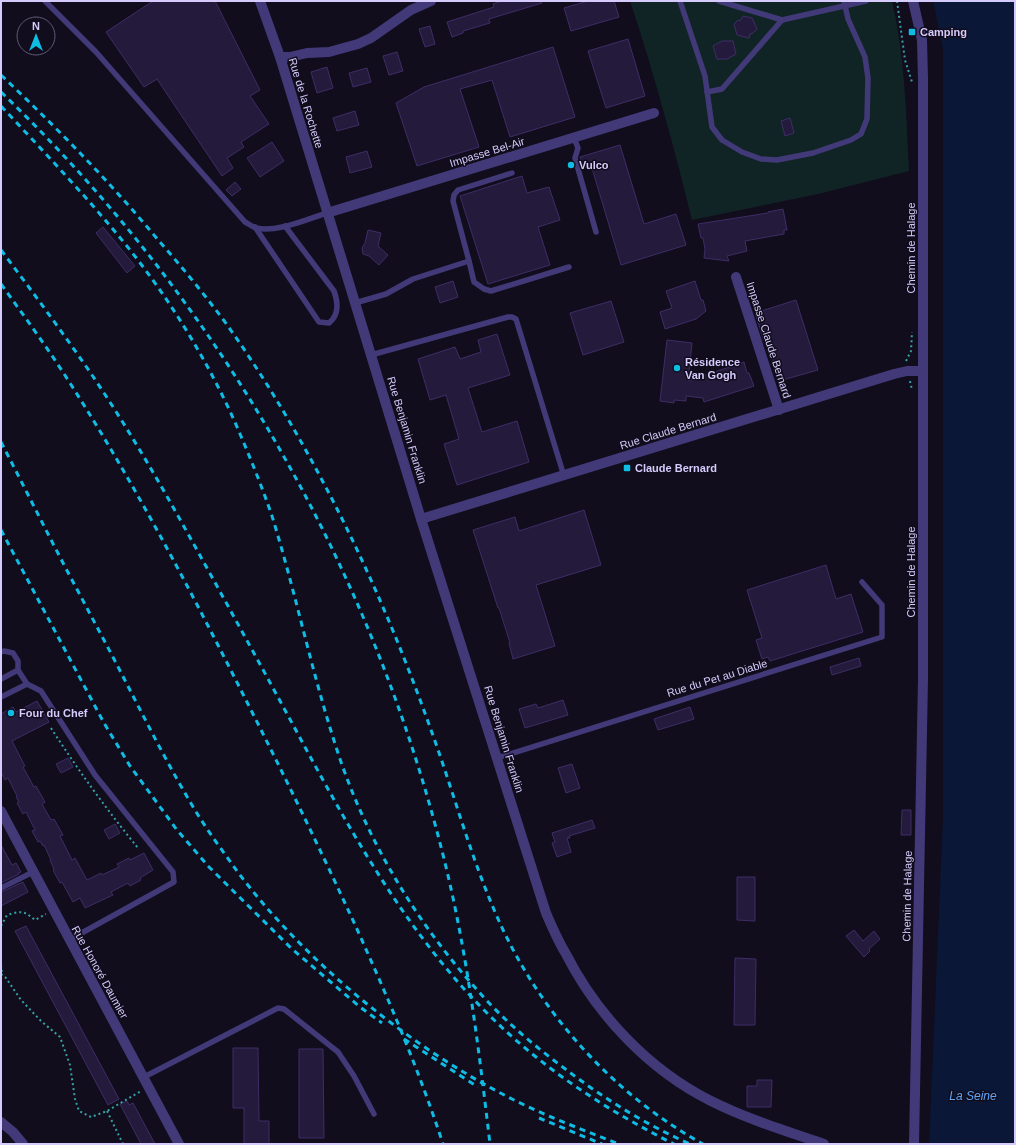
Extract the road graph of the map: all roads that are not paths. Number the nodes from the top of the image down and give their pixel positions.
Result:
1 (45, 1) edge
2 (260, 1) edge
3 (431, 1) edge
4 (680, 1) edge
5 (719, 1) edge
6 (866, 1) edge
7 (913, 1) edge
8 (844, 3) edge
9 (782, 20) junction
10 (280, 57) junction
11 (707, 92) junction
12 (654, 113) dead end
13 (574, 138) junction
14 (512, 173) dead end
15 (327, 213) junction
16 (284, 226) junction
17 (255, 227) junction
18 (596, 232) dead end
19 (469, 261) junction
20 (569, 267) dead end
21 (736, 278) dead end
22 (355, 303) junction
23 (371, 355) junction
24 (923, 371) junction
25 (779, 410) junction
26 (564, 476) junction
27 (421, 519) junction
28 (862, 582) dead end
29 (1, 652) edge
30 (18, 670) junction
31 (1, 679) edge
32 (27, 684) junction
33 (1, 697) edge
34 (497, 758) junction
35 (1, 811) edge
36 (34, 872) junction
37 (1, 888) edge
38 (69, 940) junction
39 (144, 1077) junction
40 (374, 1114) dead end
41 (1, 1122) edge
42 (23, 1144) edge
43 (179, 1144) edge
44 (824, 1144) edge
45 (914, 1144) edge

1 - 17 lane
2 - 10 street, Rue de la Rochette
3 - 10 street
4 - 11 lane
5 - 9 lane
6 - 8 lane
7 - 24 street, Chemin de Halage
8 - 9 lane
8 - 11 lane
9 - 11 lane
10 - 15 street, Rue de la Rochette
12 - 13 street, Impasse Bel-Air
13 - 15 street, Impasse Bel-Air
13 - 18 lane
14 - 19 lane
15 - 16 lane
15 - 22 street, Rue Benjamin Franklin
16 - 17 lane
16 - 17 lane
19 - 20 lane
19 - 22 lane
21 - 25 street, Impasse Claude Bernard
22 - 23 street, Rue Benjamin Franklin
23 - 26 lane
23 - 27 street, Rue Benjamin Franklin
24 - 25 street, Rue Claude Bernard
24 - 45 street, Chemin de Halage
25 - 26 street, Rue Claude Bernard
26 - 27 street, Rue Claude Bernard
27 - 34 street, Rue Benjamin Franklin
28 - 34 lane, Rue du Pet au Diable
29 - 30 lane
30 - 31 lane
30 - 32 lane
32 - 33 lane
32 - 38 lane
34 - 44 street, Rue Benjamin Franklin
35 - 36 street, Rue Honoré Daumier
36 - 37 lane
36 - 38 street, Rue Honoré Daumier
38 - 39 street, Rue Honoré Daumier
39 - 40 lane
39 - 43 street, Rue Honoré Daumier
41 - 42 street

